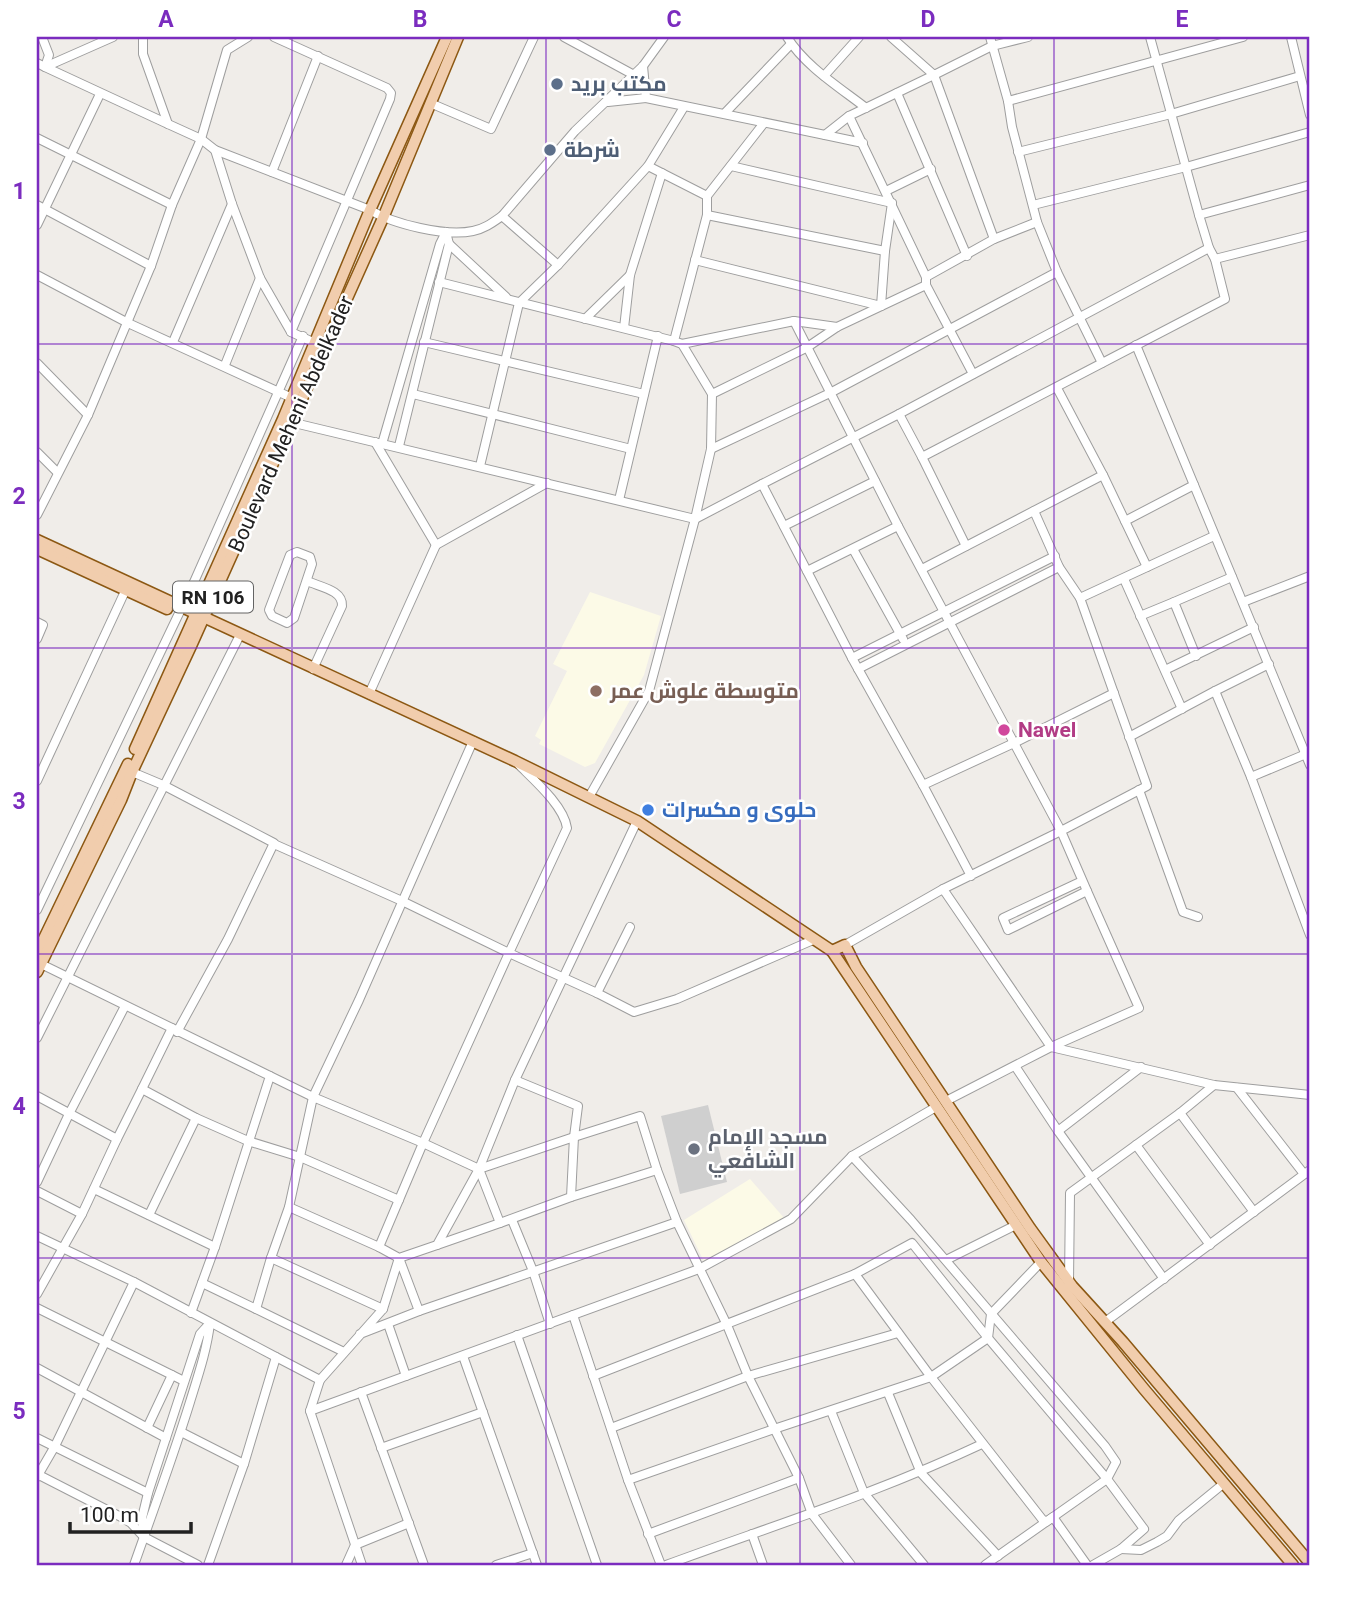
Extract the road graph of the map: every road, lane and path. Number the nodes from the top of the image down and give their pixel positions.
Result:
1 (43, 37) edge
2 (113, 37) edge
3 (143, 37) edge
4 (248, 37) edge
5 (274, 37) edge
6 (447, 37) edge
7 (458, 37) edge
8 (534, 37) edge
9 (564, 37) edge
10 (664, 37) edge
11 (859, 37) edge
12 (891, 37) edge
13 (990, 37) edge
14 (1028, 37) edge
15 (1150, 37) edge
16 (1243, 37) edge
17 (1291, 37) edge
18 (789, 40) edge
19 (992, 46) junction
20 (317, 56) junction
21 (1155, 62) junction
22 (41, 65) edge
23 (643, 66) junction
24 (634, 75) junction
25 (934, 75) junction
26 (824, 76) junction
27 (1300, 76) junction
28 (897, 93) junction
29 (100, 94) junction
30 (646, 98) junction
31 (1008, 101) junction
32 (608, 102) junction
33 (430, 103) junction
34 (684, 107) junction
35 (866, 107) junction
36 (725, 113) junction
37 (1171, 114) junction
38 (1310, 115) edge
39 (849, 116) junction
40 (764, 123) junction
41 (168, 124) junction
42 (1310, 132) edge
43 (825, 135) junction
44 (37, 138) edge
45 (201, 139) junction
46 (863, 143) junction
47 (215, 150) junction
48 (1018, 152) junction
49 (70, 155) junction
50 (648, 166) junction
51 (731, 166) junction
52 (1186, 167) junction
53 (931, 169) junction
54 (272, 172) junction
55 (662, 173) junction
56 (1310, 185) edge
57 (886, 191) junction
58 (708, 196) junction
59 (346, 201) junction
60 (892, 203) junction
61 (232, 204) junction
62 (172, 205) junction
63 (1033, 205) junction
64 (40, 207) edge
65 (370, 210) junction
66 (707, 215) junction
67 (1199, 215) junction
68 (502, 216) junction
69 (383, 218) junction
70 (1037, 222) junction
71 (37, 225) edge
72 (446, 233) junction
73 (1310, 235) edge
74 (994, 239) junction
75 (449, 244) junction
76 (1209, 248) junction
77 (885, 251) junction
78 (967, 256) junction
79 (1215, 259) junction
80 (695, 260) junction
81 (558, 265) junction
82 (151, 266) junction
83 (1057, 272) junction
84 (37, 275) edge
85 (630, 275) junction
86 (260, 278) junction
87 (926, 281) junction
88 (439, 282) junction
89 (506, 298) junction
90 (519, 303) junction
91 (881, 306) junction
92 (1079, 316) junction
93 (585, 319) junction
94 (794, 321) junction
95 (128, 323) junction
96 (837, 327) junction
97 (624, 328) junction
98 (951, 329) junction
99 (291, 332) junction
100 (303, 336) junction
101 (658, 336) junction
102 (173, 342) junction
103 (425, 342) junction
104 (678, 342) junction
105 (315, 343) junction
106 (1136, 345) junction
107 (806, 348) junction
108 (37, 363) edge
109 (505, 363) junction
110 (1102, 363) junction
111 (225, 365) junction
112 (973, 374) junction
113 (1057, 388) junction
114 (278, 390) junction
115 (830, 393) junction
116 (413, 394) junction
117 (644, 394) junction
118 (712, 394) junction
119 (292, 398) junction
120 (899, 414) junction
121 (88, 415) junction
122 (491, 415) junction
123 (287, 421) junction
124 (854, 436) junction
125 (378, 443) junction
126 (398, 446) junction
127 (631, 449) junction
128 (711, 449) junction
129 (37, 452) edge
130 (922, 457) junction
131 (480, 466) junction
132 (57, 471) junction
133 (1102, 475) junction
134 (875, 481) junction
135 (547, 483) junction
136 (762, 484) junction
137 (1194, 485) junction
138 (619, 500) junction
139 (1034, 511) junction
140 (37, 514) edge
141 (695, 519) junction
142 (1125, 521) junction
143 (784, 526) junction
144 (898, 526) junction
145 (1214, 536) junction
146 (37, 540) edge
147 (436, 545) junction
148 (966, 546) junction
149 (37, 549) edge
150 (853, 549) junction
151 (1055, 556) junction
152 (1059, 567) junction
153 (1147, 567) junction
154 (922, 569) junction
155 (807, 571) junction
156 (1310, 576) edge
157 (1232, 577) junction
158 (1124, 579) junction
159 (307, 581) junction
160 (128, 587) junction
161 (1080, 598) junction
162 (1174, 602) junction
163 (1243, 602) junction
164 (180, 611) junction
165 (946, 612) junction
166 (1140, 616) junction
167 (199, 618) junction
168 (37, 622) edge
169 (951, 622) junction
170 (1254, 627) junction
171 (240, 635) junction
172 (901, 635) junction
173 (37, 639) edge
174 (907, 644) junction
175 (1196, 656) junction
176 (852, 658) junction
177 (1269, 664) junction
178 (313, 669) junction
179 (858, 669) junction
180 (1165, 670) junction
181 (1215, 691) junction
182 (1114, 693) junction
183 (369, 694) junction
184 (1182, 709) junction
185 (1129, 737) junction
186 (473, 741) junction
187 (1013, 743) junction
188 (1306, 754) junction
189 (515, 761) junction
190 (1310, 765) edge
191 (132, 772) junction
192 (1251, 777) junction
193 (37, 781) edge
194 (163, 785) junction
195 (923, 785) junction
196 (1139, 790) junction
197 (589, 797) junction
198 (637, 821) junction
199 (1061, 831) junction
200 (274, 844) junction
201 (971, 876) junction
202 (1082, 881) junction
203 (943, 889) junction
204 (1087, 891) junction
205 (402, 901) junction
206 (37, 910) edge
207 (1198, 917) dead end
208 (630, 927) dead end
209 (1310, 935) edge
210 (813, 940) junction
211 (845, 945) junction
212 (832, 951) junction
213 (509, 953) junction
214 (38, 963) edge
215 (67, 976) junction
216 (564, 979) junction
217 (597, 993) junction
218 (125, 1006) junction
219 (174, 1030) junction
220 (37, 1038) edge
221 (1051, 1046) junction
222 (1015, 1066) junction
223 (1141, 1067) junction
224 (270, 1076) junction
225 (515, 1080) junction
226 (1214, 1084) junction
227 (1237, 1088) junction
228 (142, 1089) junction
229 (37, 1096) edge
230 (1310, 1096) edge
231 (313, 1097) junction
232 (941, 1104) junction
233 (1180, 1113) junction
234 (69, 1114) junction
235 (196, 1118) junction
236 (1058, 1131) junction
237 (574, 1137) junction
238 (117, 1139) junction
239 (248, 1141) junction
240 (423, 1143) junction
241 (1136, 1144) junction
242 (852, 1156) junction
243 (300, 1157) junction
244 (479, 1169) junction
245 (657, 1170) junction
246 (1307, 1172) edge
247 (1091, 1177) junction
248 (37, 1182) edge
249 (94, 1189) junction
250 (37, 1191) edge
251 (571, 1197) junction
252 (399, 1200) junction
253 (289, 1207) junction
254 (1254, 1212) junction
255 (82, 1214) junction
256 (149, 1216) junction
257 (512, 1220) junction
258 (677, 1222) junction
259 (500, 1223) junction
260 (1016, 1226) junction
261 (37, 1236) edge
262 (925, 1236) junction
263 (912, 1243) junction
264 (437, 1245) junction
265 (1210, 1245) junction
266 (215, 1247) junction
267 (379, 1247) junction
268 (62, 1249) junction
269 (271, 1258) junction
270 (399, 1258) junction
271 (946, 1260) junction
272 (1041, 1262) junction
273 (699, 1269) junction
274 (533, 1270) junction
275 (855, 1274) junction
276 (1164, 1279) junction
277 (134, 1282) junction
278 (1069, 1282) junction
279 (202, 1283) junction
280 (37, 1294) edge
281 (37, 1308) edge
282 (256, 1309) junction
283 (383, 1309) junction
284 (419, 1311) junction
285 (191, 1313) junction
286 (991, 1314) junction
287 (573, 1315) junction
288 (1105, 1322) junction
289 (210, 1324) junction
290 (388, 1324) junction
291 (550, 1324) junction
292 (727, 1325) junction
293 (898, 1333) junction
294 (360, 1334) junction
295 (517, 1335) junction
296 (988, 1338) junction
297 (106, 1340) junction
298 (344, 1352) junction
299 (463, 1356) junction
300 (276, 1357) junction
301 (37, 1368) edge
302 (172, 1375) junction
303 (406, 1376) junction
304 (593, 1376) junction
305 (748, 1376) junction
306 (931, 1377) junction
307 (320, 1380) junction
308 (184, 1381) junction
309 (81, 1391) junction
310 (361, 1392) junction
311 (888, 1393) junction
312 (831, 1410) junction
313 (310, 1411) junction
314 (483, 1412) junction
315 (147, 1428) junction
316 (611, 1428) junction
317 (774, 1429) junction
318 (181, 1432) junction
319 (37, 1438) edge
320 (166, 1438) junction
321 (982, 1444) junction
322 (55, 1446) junction
323 (381, 1448) junction
324 (244, 1464) junction
325 (921, 1473) junction
326 (37, 1475) edge
327 (799, 1478) junction
328 (628, 1479) junction
329 (1107, 1479) junction
330 (1223, 1484) junction
331 (148, 1493) junction
332 (864, 1493) junction
333 (812, 1514) junction
334 (1053, 1517) junction
335 (409, 1523) junction
336 (649, 1534) junction
337 (752, 1534) junction
338 (144, 1537) junction
339 (355, 1545) junction
340 (1121, 1549) junction
341 (533, 1553) junction
342 (998, 1556) junction
343 (1310, 1563) edge
344 (134, 1565) edge
345 (198, 1565) edge
346 (208, 1565) edge
347 (346, 1565) edge
348 (362, 1565) edge
349 (424, 1565) edge
350 (496, 1565) edge
351 (537, 1565) edge
352 (597, 1565) edge
353 (663, 1565) edge
354 (764, 1565) edge
355 (851, 1565) edge
356 (923, 1565) edge
357 (985, 1565) edge
358 (1087, 1565) edge
359 (1093, 1565) edge
360 (1293, 1565) edge

1 - 22 street
2 - 22 street
3 - 41 street
4 - 45 street
5 - 20 street
6 - 65 main road
7 - 33 main road, RN 106
8 - 33 street
9 - 24 street
10 - 23 street
11 - 26 street
12 - 25 street
13 - 19 street
14 - 19 street
15 - 21 street
16 - 21 street
17 - 27 street
18 - 26 street
18 - 36 street
19 - 25 street
19 - 31 street
20 - 54 street
20 - 59 street
21 - 31 street
21 - 37 street
22 - 29 street
23 - 24 street
23 - 30 street
24 - 32 street
25 - 28 street
25 - 74 street
26 - 35 street
27 - 37 street
27 - 38 street
28 - 35 street
28 - 53 street
29 - 41 street
29 - 49 street
30 - 32 street
30 - 34 street
31 - 48 street
32 - 68 street
33 - 69 main road, RN 106
34 - 36 street
34 - 50 street
35 - 39 street
36 - 40 street
37 - 48 street
37 - 52 street
39 - 43 street
39 - 46 street
40 - 43 street
40 - 51 street
41 - 45 street
42 - 52 street
43 - 46 street
44 - 49 street
45 - 47 street
45 - 62 street
46 - 57 street
47 - 54 street
47 - 61 street
48 - 63 street
49 - 62 street
49 - 64 street
50 - 55 street
50 - 81 street
51 - 58 street
51 - 60 street
52 - 63 street
52 - 67 street
53 - 57 street
53 - 78 street
54 - 59 street
55 - 58 street
55 - 85 street
56 - 67 street
57 - 60 street
58 - 66 street
59 - 65 street
59 - 99 street
60 - 77 street
60 - 87 street
61 - 86 street
61 - 102 street
62 - 82 street
63 - 70 street
64 - 71 street
64 - 82 street
65 - 69 street
65 - 105 main road
66 - 77 street
66 - 80 street
67 - 76 street
68 - 72 street
68 - 81 street
69 - 72 street
69 - 123 main road, Boulevard Meheni Abdelkader / RN 106
70 - 74 street
70 - 83 street
72 - 75 street
72 - 125 street
73 - 79 street
74 - 78 street
75 - 88 street
75 - 89 street
76 - 79 street
76 - 92 street
77 - 91 street
78 - 87 street
79 - 106 street
80 - 91 street
80 - 104 street
81 - 90 street
82 - 95 street
83 - 92 street
83 - 98 street
84 - 95 street
85 - 93 street
85 - 97 street
86 - 99 street
86 - 111 street
87 - 91 street
87 - 98 street
88 - 89 street
88 - 103 street
89 - 90 street
90 - 93 street
90 - 109 street
91 - 96 street
92 - 110 street
92 - 112 street
93 - 97 street
94 - 96 street
94 - 104 street
94 - 107 street
95 - 102 street
95 - 121 street
96 - 107 street
97 - 101 street
98 - 112 street
98 - 115 street
99 - 100 street
100 - 105 street
100 - 114 street
101 - 104 street
101 - 117 street
102 - 111 street
103 - 109 street
103 - 116 street
104 - 118 street
105 - 119 main road
106 - 110 street
106 - 137 street
107 - 115 street
107 - 118 street
108 - 121 street
109 - 117 street
109 - 122 street
110 - 113 street
111 - 114 street
112 - 120 street
113 - 130 street
113 - 133 street
114 - 119 street
114 - 164 street
115 - 124 street
115 - 128 street
116 - 122 street
116 - 126 street
117 - 127 street
118 - 128 street
119 - 123 main road
120 - 124 street
120 - 130 street
121 - 132 street
122 - 127 street
122 - 131 street
123 - 125 street
123 - 167 main road, Boulevard Meheni Abdelkader / RN 106
124 - 134 street
124 - 136 street
125 - 126 street
125 - 147 street
126 - 131 street
127 - 138 street
128 - 141 street
129 - 132 street
130 - 148 street
131 - 135 street
132 - 140 street
133 - 139 street
133 - 142 street
134 - 143 street
134 - 144 street
135 - 138 street
135 - 147 street
136 - 141 street
136 - 143 street
137 - 142 street
137 - 145 street
138 - 141 street
139 - 148 street
139 - 151 street
141 - 197 street
142 - 153 street
143 - 155 street
144 - 150 street
144 - 154 street
145 - 153 street
145 - 157 street
146 - 160 main road
147 - 183 street
148 - 154 street
149 - 160 main road
150 - 155 street
150 - 172 street
151 - 152 street
151 - 165 street
152 - 161 street
152 - 169 street
153 - 158 street
154 - 165 street
155 - 176 street
156 - 163 street
157 - 162 street
157 - 163 street
158 - 161 street
158 - 166 street
159 - 159 street
159 - 178 street
160 - 164 main road
160 - 193 street
161 - 182 street
162 - 166 street
162 - 175 street
163 - 170 street
164 - 167 main road
164 - 206 street
165 - 169 street
165 - 172 street
166 - 180 street
167 - 171 main road
167 - 191 main road, Boulevard Meheni Abdelkader / RN 106
167 - 214 main road, Boulevard Meheni Abdelkader / RN 106
168 - 173 street
169 - 174 street
169 - 187 street
170 - 175 street
170 - 177 street
171 - 178 main road
171 - 194 street
172 - 174 street
172 - 176 street
174 - 179 street
175 - 180 street
176 - 179 street
177 - 181 street
177 - 188 street
178 - 183 main road
179 - 195 street
180 - 184 street
181 - 184 street
181 - 192 street
182 - 185 street
182 - 187 street
183 - 186 main road
184 - 185 street
185 - 196 street
186 - 189 main road
186 - 205 street
187 - 195 street
187 - 199 street
188 - 190 street
188 - 192 street
189 - 197 main road
189 - 213 street
191 - 194 street
191 - 214 main road, Boulevard Meheni Abdelkader / RN 106
192 - 209 street
194 - 200 street
194 - 215 street
195 - 201 street
196 - 199 street
196 - 207 street
197 - 198 main road
198 - 210 main road
198 - 216 street
199 - 201 street
199 - 202 street
200 - 205 street
200 - 219 street
201 - 203 street
202 - 204 street
202 - 204 street
203 - 211 street
203 - 221 street
204 - 221 street
205 - 213 street
205 - 231 street
208 - 217 street
210 - 212 main road
210 - 217 street
211 - 212 main road
211 - 232 main road
212 - 232 main road
213 - 216 street
213 - 240 street
214 - 215 street
215 - 218 street
215 - 220 street
216 - 217 street
216 - 225 street
218 - 219 street
218 - 234 street
219 - 224 street
219 - 228 street
221 - 222 street
221 - 223 street
222 - 232 street
222 - 236 street
223 - 226 street
223 - 236 street
224 - 231 street
224 - 239 street
225 - 237 street
225 - 244 street
226 - 227 street
226 - 233 street
227 - 230 street
227 - 246 street
228 - 235 street
228 - 238 street
229 - 234 street
231 - 240 street
231 - 243 street
232 - 242 street
232 - 260 main road
232 - 278 main road
233 - 241 street
233 - 254 street
234 - 238 street
234 - 248 street
235 - 239 street
235 - 256 street
236 - 247 street
237 - 244 street
237 - 245 street
237 - 251 street
238 - 249 street
239 - 243 street
239 - 266 street
240 - 244 street
240 - 252 street
241 - 247 street
241 - 265 street
242 - 262 street
242 - 273 street
243 - 252 street
243 - 253 street
244 - 259 street
244 - 264 street
245 - 251 street
245 - 258 street
246 - 254 street
247 - 276 street
247 - 278 street
249 - 255 street
249 - 256 street
250 - 255 street
251 - 257 street
252 - 267 street
253 - 267 street
253 - 269 street
254 - 265 street
255 - 268 street
256 - 266 street
257 - 259 street
257 - 274 street
258 - 273 street
258 - 274 street
259 - 264 street
260 - 271 street
260 - 272 main road
261 - 268 street
262 - 263 street
262 - 271 street
263 - 275 street
263 - 296 street
264 - 270 street
265 - 276 street
266 - 279 street
267 - 270 street
268 - 277 street
268 - 280 street
269 - 282 street
269 - 283 street
270 - 283 street
270 - 284 street
271 - 286 street
272 - 286 street
272 - 330 main road
273 - 287 street
273 - 292 street
274 - 284 street
274 - 291 street
275 - 292 street
275 - 293 street
276 - 288 street
277 - 285 street
277 - 297 street
278 - 288 main road
279 - 282 street
279 - 285 street
281 - 297 street
282 - 298 street
283 - 294 street
284 - 290 street
285 - 289 street
286 - 296 street
286 - 329 street
287 - 291 street
287 - 304 street
288 - 343 main road
289 - 300 street
289 - 308 street
289 - 318 street
290 - 294 street
290 - 303 street
291 - 295 street
292 - 304 street
292 - 305 street
293 - 305 street
293 - 306 street
294 - 298 street
295 - 299 street
295 - 352 street
296 - 306 street
296 - 329 street
297 - 302 street
297 - 309 street
298 - 307 street
299 - 303 street
299 - 314 street
300 - 307 street
300 - 324 street
301 - 309 street
302 - 308 street
302 - 315 street
303 - 310 street
304 - 316 street
305 - 316 street
305 - 317 street
306 - 311 street
306 - 321 street
307 - 313 street
308 - 320 street
309 - 315 street
309 - 322 street
310 - 313 street
310 - 323 street
311 - 312 street
311 - 325 street
312 - 317 street
312 - 332 street
313 - 339 street
314 - 323 street
314 - 341 street
315 - 320 street
316 - 328 street
317 - 327 street
317 - 328 street
318 - 324 street
318 - 338 street
319 - 322 street
320 - 331 street
321 - 325 street
321 - 334 street
322 - 326 street
322 - 331 street
323 - 335 street
324 - 346 street
325 - 332 street
325 - 342 street
326 - 338 street
327 - 333 street
327 - 336 street
328 - 336 street
329 - 334 street
329 - 340 street
330 - 340 street
330 - 360 main road
331 - 338 street
332 - 333 street
332 - 356 street
333 - 337 street
333 - 355 street
334 - 342 street
334 - 358 street
335 - 339 street
335 - 349 street
336 - 353 street
337 - 353 street
337 - 354 street
338 - 344 street
338 - 345 street
339 - 347 street
339 - 348 street
340 - 359 street
341 - 350 street
341 - 351 street
342 - 357 street

